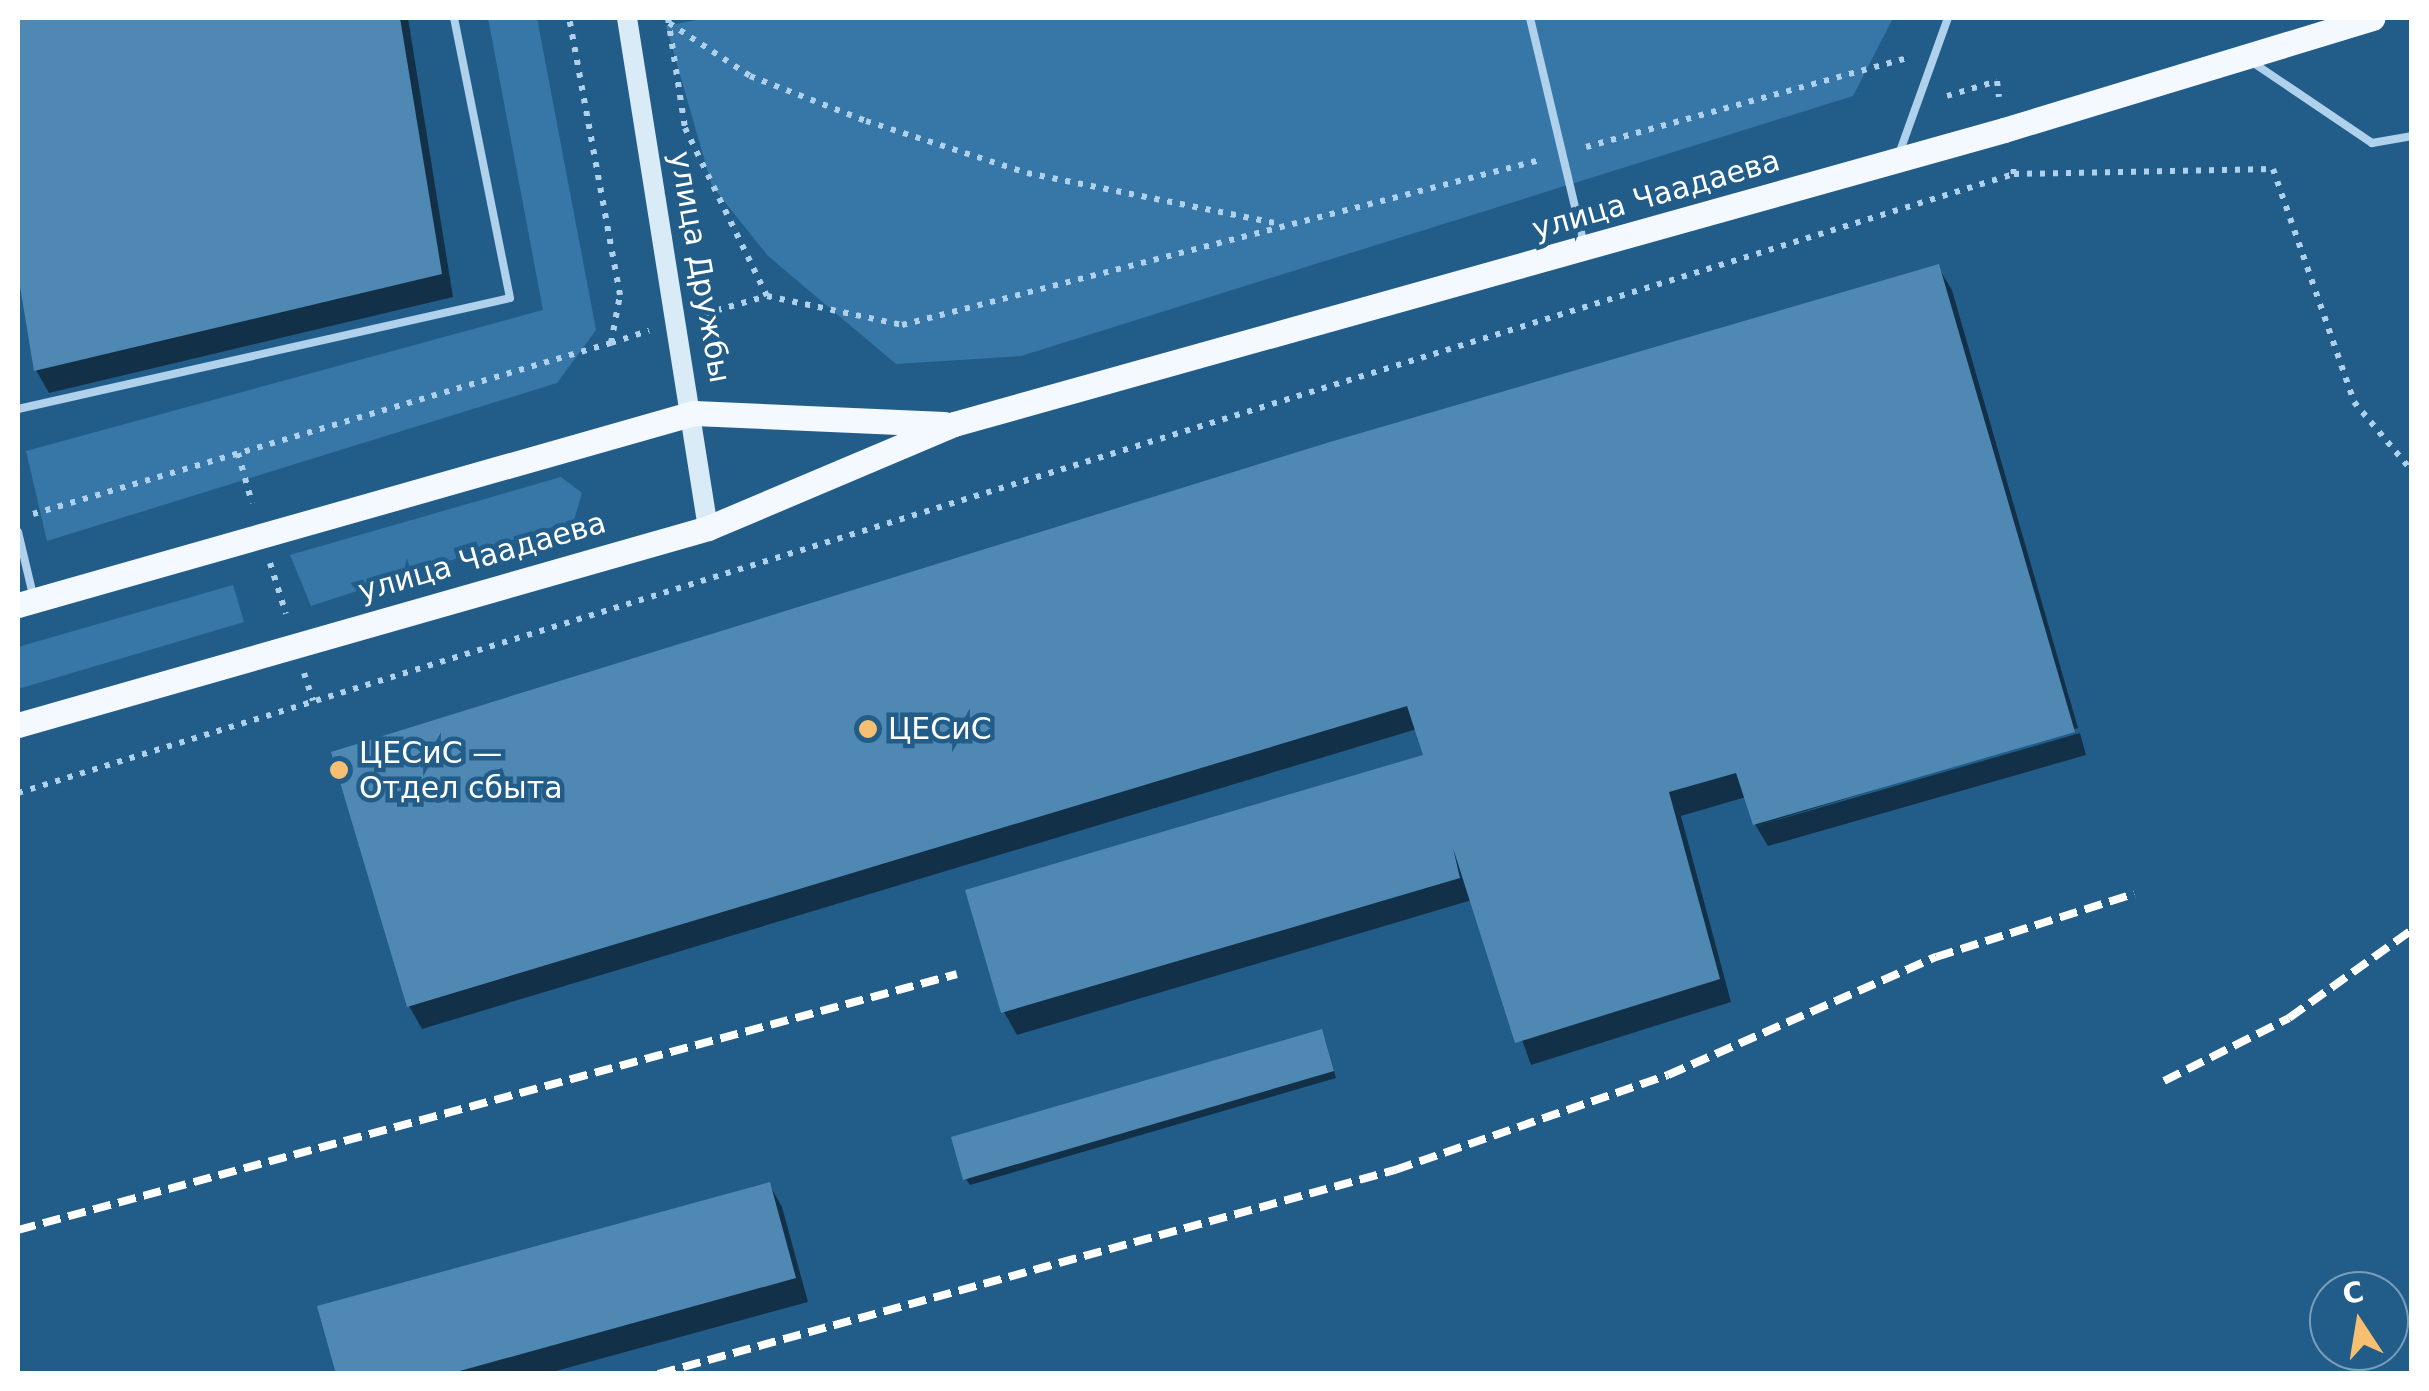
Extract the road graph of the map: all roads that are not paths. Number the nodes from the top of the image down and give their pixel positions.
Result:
1 (454, 18) edge
2 (626, 18) edge
3 (1530, 18) edge
4 (1948, 18) edge
5 (2372, 18) edge
6 (2244, 57) junction
7 (2412, 136) edge
8 (1897, 160) junction
9 (1585, 249) junction
10 (18, 409) edge
11 (694, 413) junction
12 (954, 424) junction
13 (708, 528) junction
14 (18, 532) edge
15 (26, 602) edge
16 (18, 725) edge

1 - 10 lane
2 - 11 main road, улица Дружбы
3 - 9 lane
4 - 8 lane
5 - 6 main road, улица Чаадаева
6 - 7 lane
6 - 8 main road, улица Чаадаева
8 - 9 main road, улица Чаадаева
9 - 12 main road, улица Чаадаева
11 - 12 main road, улица Чаадаева
11 - 13 main road, улица Дружбы
11 - 15 main road, улица Чаадаева
12 - 13 main road, улица Чаадаева
13 - 16 main road, улица Чаадаева
14 - 15 lane

